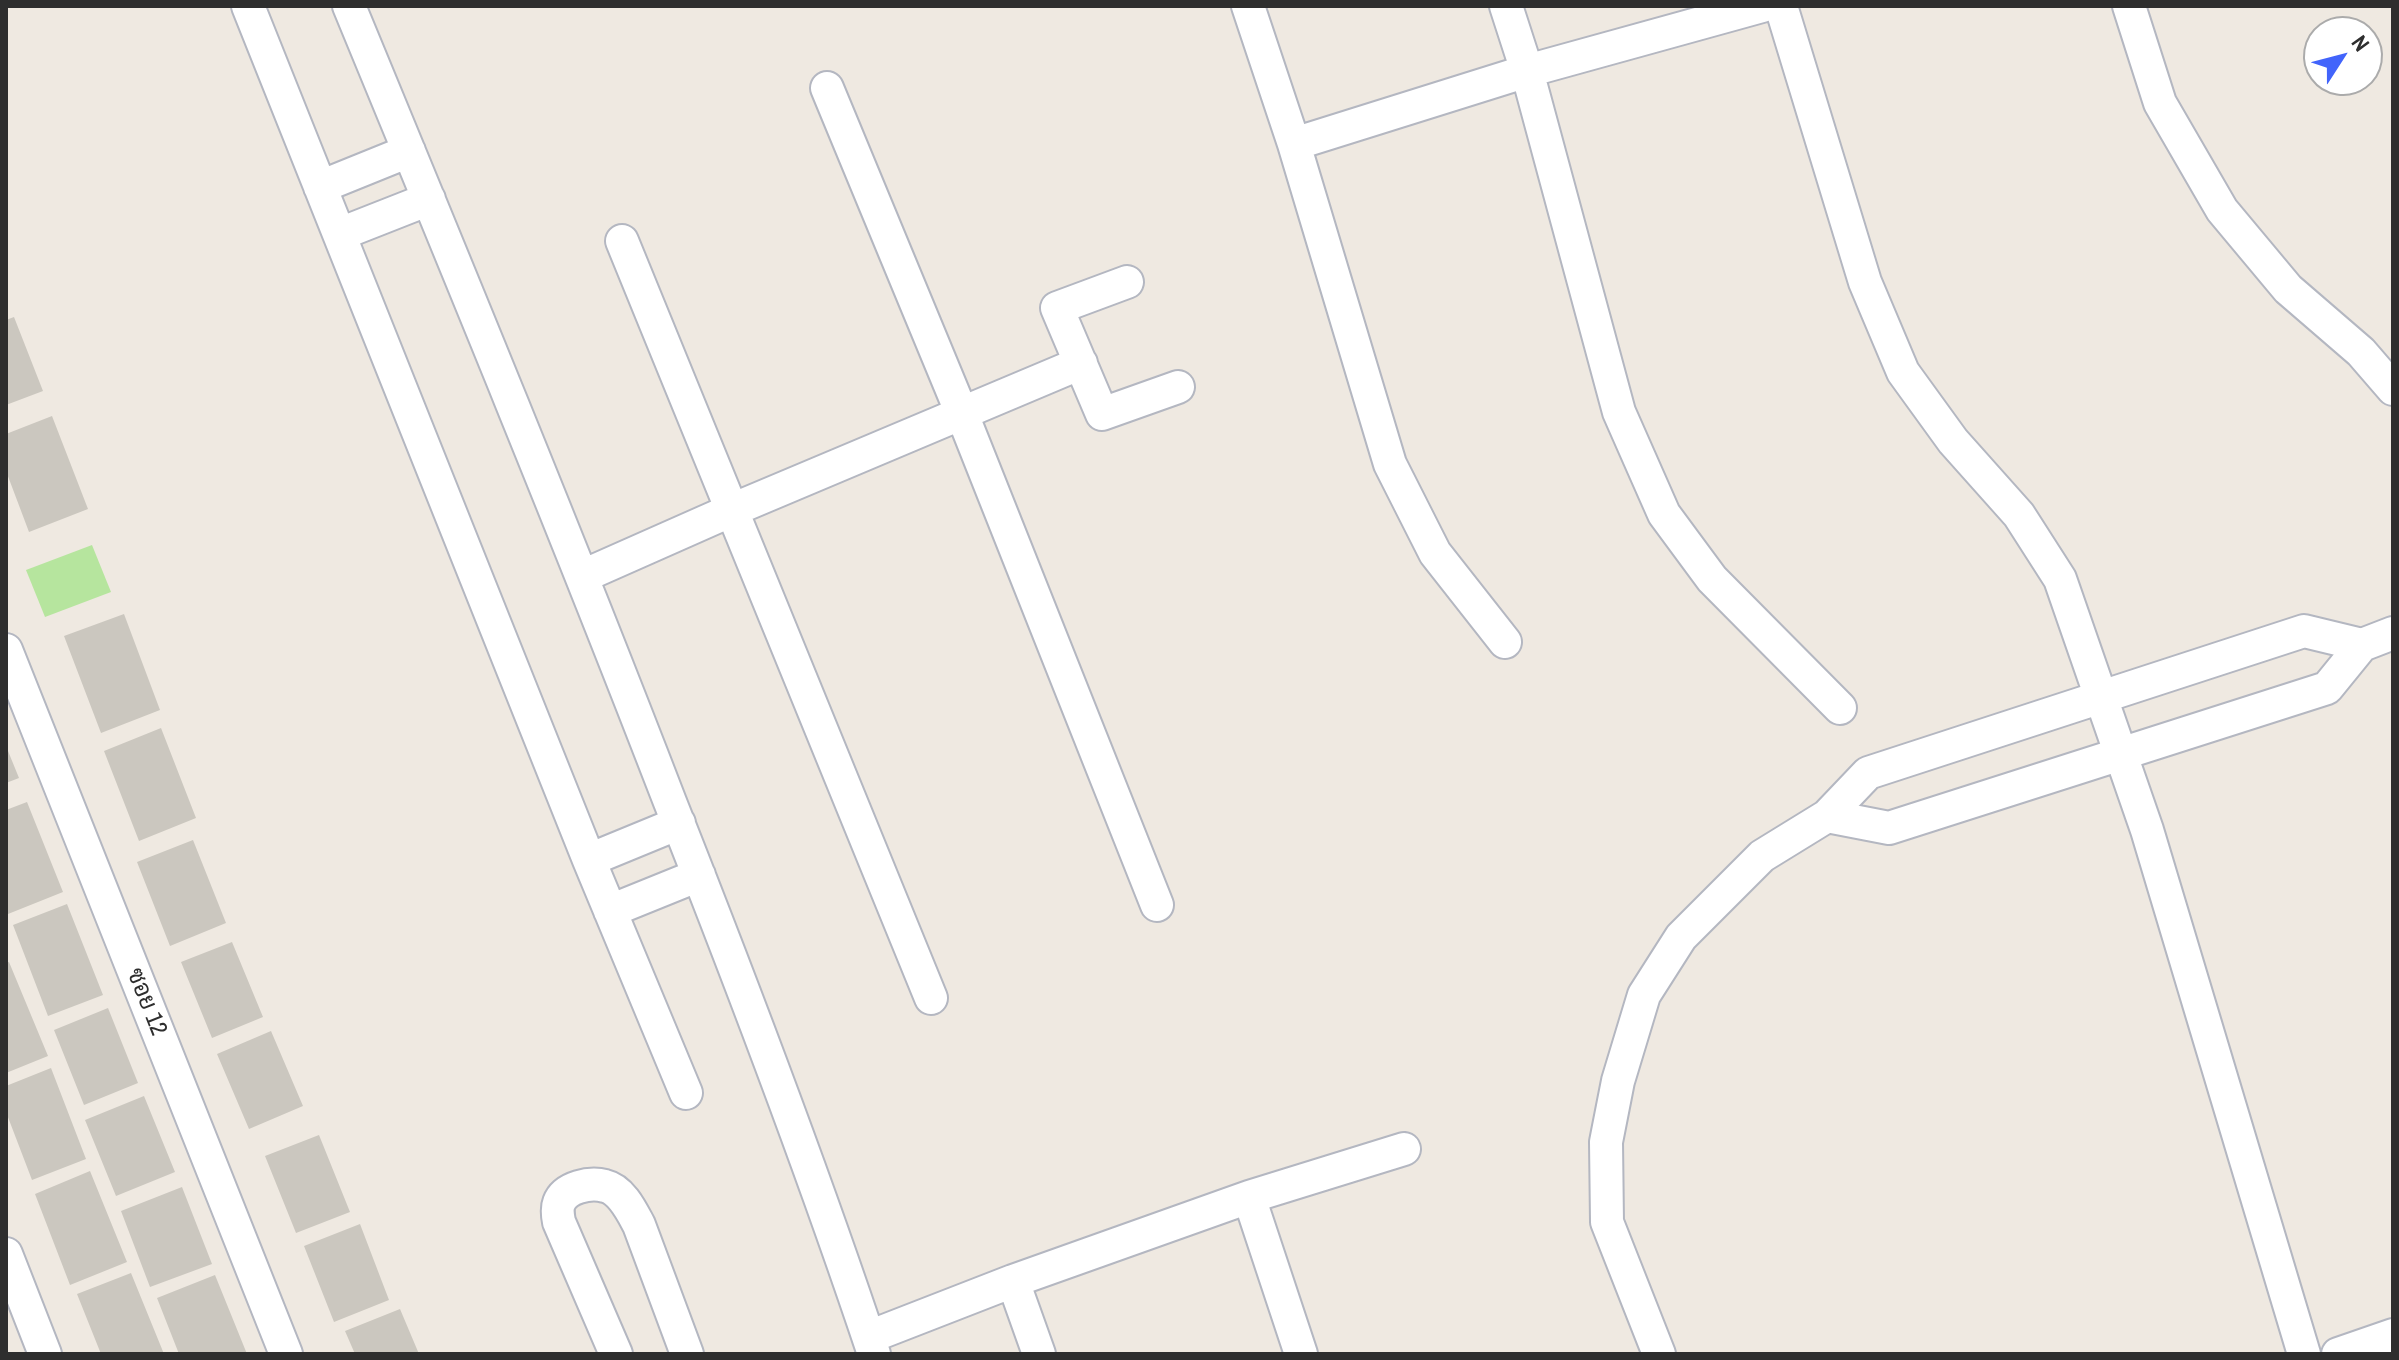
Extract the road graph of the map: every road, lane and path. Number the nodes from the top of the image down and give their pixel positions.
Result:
1 (248, 6) edge
2 (349, 6) edge
3 (1248, 6) edge
4 (1506, 6) edge
5 (1762, 6) edge
6 (1781, 6) edge
7 (2129, 6) edge
8 (1527, 71) junction
9 (827, 88) dead end
10 (1294, 144) junction
11 (409, 151) junction
12 (320, 187) junction
13 (429, 199) junction
14 (340, 234) junction
15 (622, 241) dead end
16 (1127, 282) dead end
17 (1081, 363) junction
18 (1178, 387) dead end
19 (2393, 389) edge
20 (962, 414) junction
21 (732, 510) junction
22 (583, 576) junction
23 (2393, 633) edge
24 (1505, 642) dead end
25 (2362, 645) junction
26 (6, 650) edge
27 (2103, 696) junction
28 (1840, 708) dead end
29 (2122, 754) junction
30 (1827, 816) junction
31 (679, 823) junction
32 (589, 860) junction
33 (699, 875) junction
34 (1157, 905) dead end
35 (610, 911) junction
36 (931, 998) dead end
37 (686, 1093) dead end
38 (1404, 1149) dead end
39 (1249, 1197) junction
40 (6, 1254) edge
41 (1013, 1281) junction
42 (2393, 1335) edge
43 (872, 1346) edge
44 (45, 1354) edge
45 (286, 1354) edge
46 (616, 1354) edge
47 (687, 1354) edge
48 (1039, 1354) edge
49 (1301, 1354) edge
50 (1659, 1354) edge
51 (2304, 1354) edge
52 (2338, 1354) edge

1 - 12 street
2 - 11 street
3 - 10 street
4 - 8 street
5 - 8 street
6 - 27 street
7 - 19 street
8 - 10 street
8 - 28 street
9 - 20 street
10 - 24 street
11 - 12 street
11 - 13 street
12 - 14 street
13 - 14 street
13 - 22 street
14 - 32 street
15 - 21 street
16 - 17 street
17 - 18 street
17 - 20 street
20 - 21 street
20 - 34 street
21 - 22 street
21 - 36 street
22 - 31 street
23 - 25 street
25 - 27 street
25 - 29 street
26 - 45 street, ซอย 12
27 - 29 street
27 - 30 street
29 - 30 street
29 - 51 street
30 - 50 street
31 - 32 street
31 - 33 street
32 - 35 street
33 - 35 street
33 - 43 street
35 - 37 street
38 - 39 street
39 - 41 street
39 - 49 street
40 - 44 street
41 - 43 street
41 - 48 street
42 - 52 street
46 - 47 street

